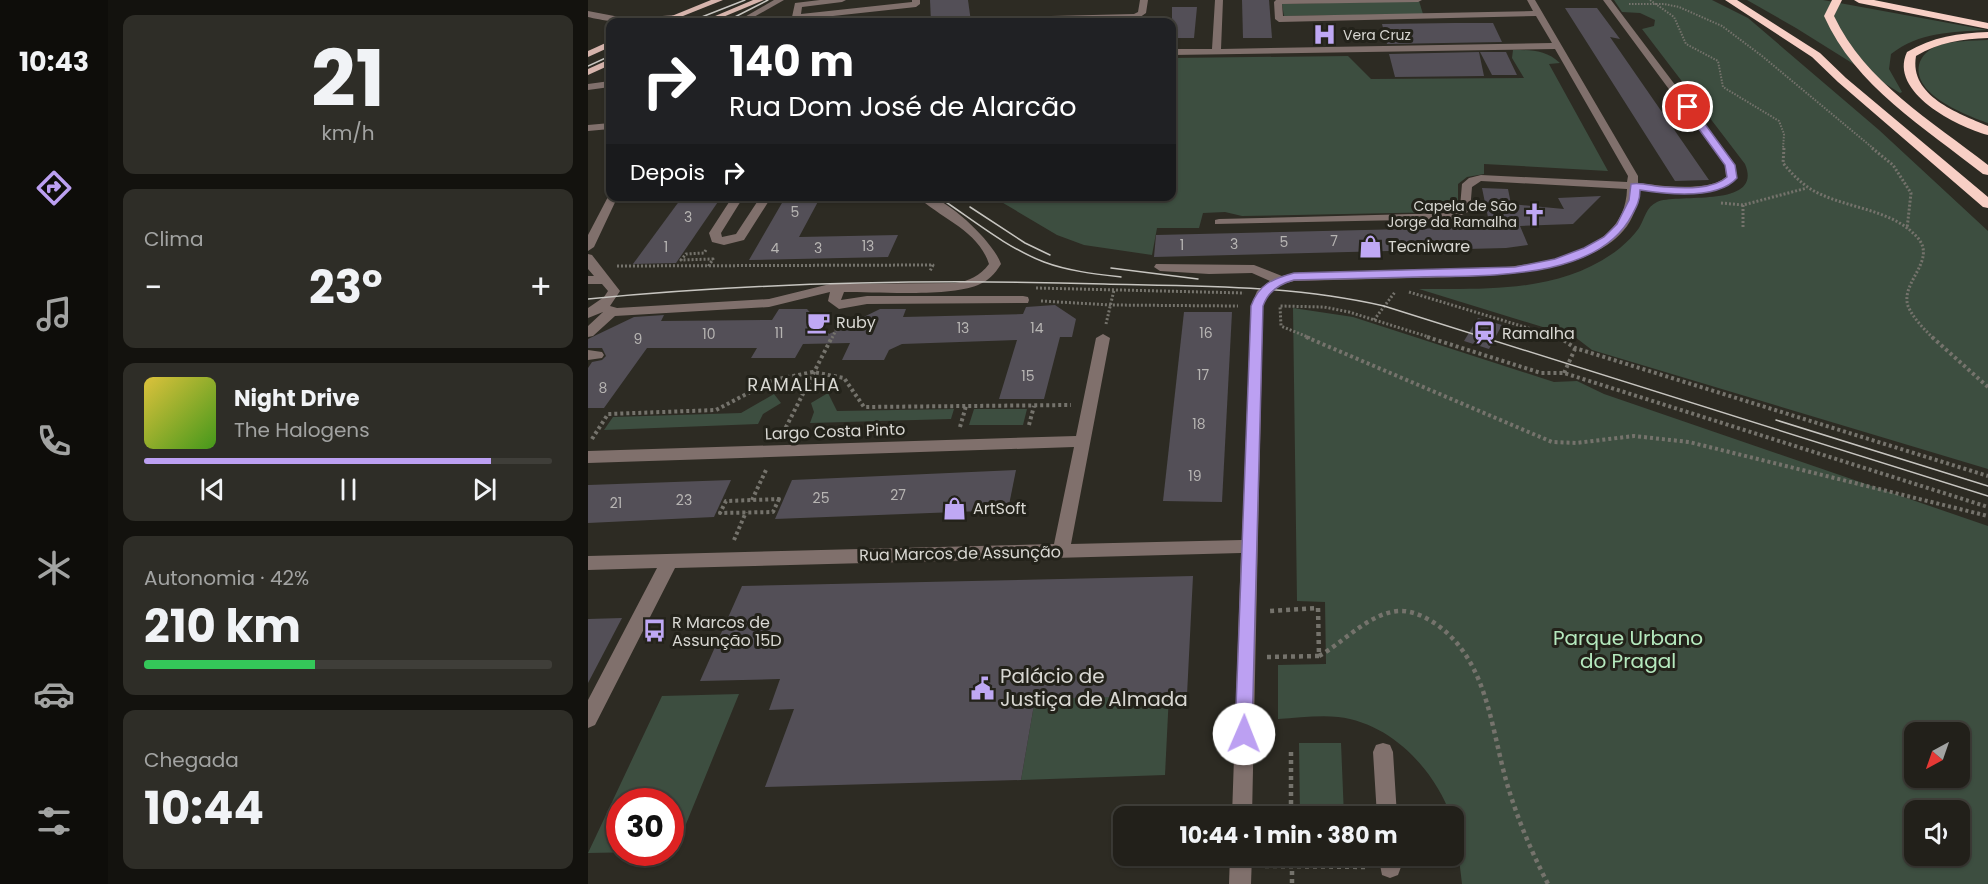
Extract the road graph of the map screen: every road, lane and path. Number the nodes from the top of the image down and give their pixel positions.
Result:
1 (719, 0) edge
2 (760, 0) edge
3 (780, 0) edge
4 (842, 0) edge
5 (916, 0) edge
6 (1144, 0) edge
7 (1219, 0) edge
8 (1418, 0) edge
9 (1532, 0) edge
10 (1606, 0) edge
11 (1624, 0) edge
12 (1650, 0) edge
13 (1730, 0) edge
14 (1859, 0) edge
15 (1905, 0) edge
16 (1836, 3) edge
17 (1656, 4) junction
18 (588, 14) edge
19 (1539, 14) junction
20 (1988, 16) edge
21 (673, 18) edge
22 (715, 18) edge
23 (747, 18) edge
24 (1134, 18) edge
25 (606, 20) edge
26 (1638, 20) dead end
27 (1624, 21) junction
28 (1988, 26) edge
29 (1988, 35) edge
30 (606, 46) edge
31 (1558, 46) junction
32 (1216, 51) junction
33 (1176, 52) edge
34 (588, 54) edge
35 (606, 64) edge
36 (588, 72) edge
37 (606, 85) edge
38 (588, 87) edge
39 (606, 126) edge
40 (588, 128) edge
41 (1988, 130) edge
42 (1988, 171) edge
43 (1635, 186) junction
44 (1808, 187) junction
45 (611, 201) edge
46 (736, 201) edge
47 (763, 201) edge
48 (930, 201) edge
49 (1720, 203) dead end
50 (1988, 204) edge
51 (1743, 205) junction
52 (1219, 222) dead end
53 (1743, 229) dead end
54 (1907, 229) junction
55 (588, 247) edge
56 (708, 248) dead end
57 (588, 258) edge
58 (708, 267) junction
59 (1160, 267) dead end
60 (591, 275) edge
61 (1279, 280) junction
62 (924, 287) junction
63 (1031, 287) dead end
64 (1385, 287) dead end
65 (839, 288) junction
66 (1114, 290) junction
67 (1408, 292) dead end
68 (1023, 300) joint
69 (1246, 300) dead end
70 (1111, 305) junction
71 (1245, 306) dead end
72 (606, 309) junction
73 (588, 314) edge
74 (1374, 320) junction
75 (588, 333) edge
76 (1103, 338) joint
77 (831, 340) dead end
78 (1575, 348) junction
79 (813, 372) junction
80 (1564, 372) junction
81 (1988, 387) edge
82 (798, 402) dead end
83 (1090, 405) junction
84 (1083, 441) junction
85 (588, 445) edge
86 (588, 457) edge
87 (1988, 476) edge
88 (761, 482) dead end
89 (752, 500) junction
90 (1988, 507) edge
91 (746, 512) junction
92 (1988, 516) edge
93 (1250, 546) junction
94 (1061, 551) junction
95 (724, 559) junction
96 (670, 560) junction
97 (588, 563) edge
98 (1248, 612) junction
99 (1319, 656) junction
100 (1245, 657) junction
101 (588, 719) edge
102 (1291, 752) dead end
103 (1383, 752) dead end
104 (1242, 806) edge
105 (1291, 806) edge
106 (1386, 806) edge
107 (1292, 866) joint
108 (1241, 868) edge
109 (1292, 884) edge
110 (1548, 884) edge

1 - 21 main road
2 - 22 main road
3 - 23 street
4 - 5 street
6 - 24 street
7 - 32 street
8 - 19 street
9 - 19 street
10 - 27 street
11 - 17 path
12 - 17 path
13 - 50 highway
14 - 28 highway
15 - 20 highway
16 - 42 highway
17 - 44 path
17 - 54 path
18 - 25 street
19 - 31 street
26 - 27 street
27 - 43 street
29 - 41 highway
30 - 34 main road
31 - 32 street
31 - 43 street
32 - 33 street
35 - 36 main road
37 - 38 street
39 - 40 street
43 - 52 street
43 - 61 street
44 - 51 path
44 - 54 path
45 - 55 street
46 - 47 street
48 - 62 street
49 - 51 path
51 - 53 path
54 - 81 path
56 - 58 path
57 - 60 street
58 - 60 path
58 - 62 path
59 - 61 street
60 - 72 street
61 - 93 street
62 - 65 street
63 - 66 path
64 - 74 path
65 - 68 street
65 - 72 street
66 - 69 path
66 - 70 path
67 - 78 path
68 - 70 path
70 - 71 path
70 - 76 path
72 - 73 street
72 - 75 street
74 - 80 path
74 - 92 path
76 - 83 street
77 - 79 path
78 - 80 path
78 - 87 path
79 - 82 path
79 - 83 path, Largo Costa Pinto
79 - 85 path, Largo Costa Pinto
80 - 90 path
83 - 84 street
84 - 86 street, Largo Costa Pinto
84 - 94 street
88 - 89 path
89 - 91 path
89 - 91 path
91 - 95 path
93 - 94 street, Rua Marcos de Assunção
93 - 98 street
94 - 95 street, Rua Marcos de Assunção
95 - 96 street, Rua Marcos de Assunção
96 - 97 street, Rua Marcos de Assunção
96 - 101 street
98 - 99 path
98 - 100 street
99 - 100 path
99 - 110 path
100 - 104 street
102 - 105 path
103 - 106 street
107 - 108 path
107 - 109 path

